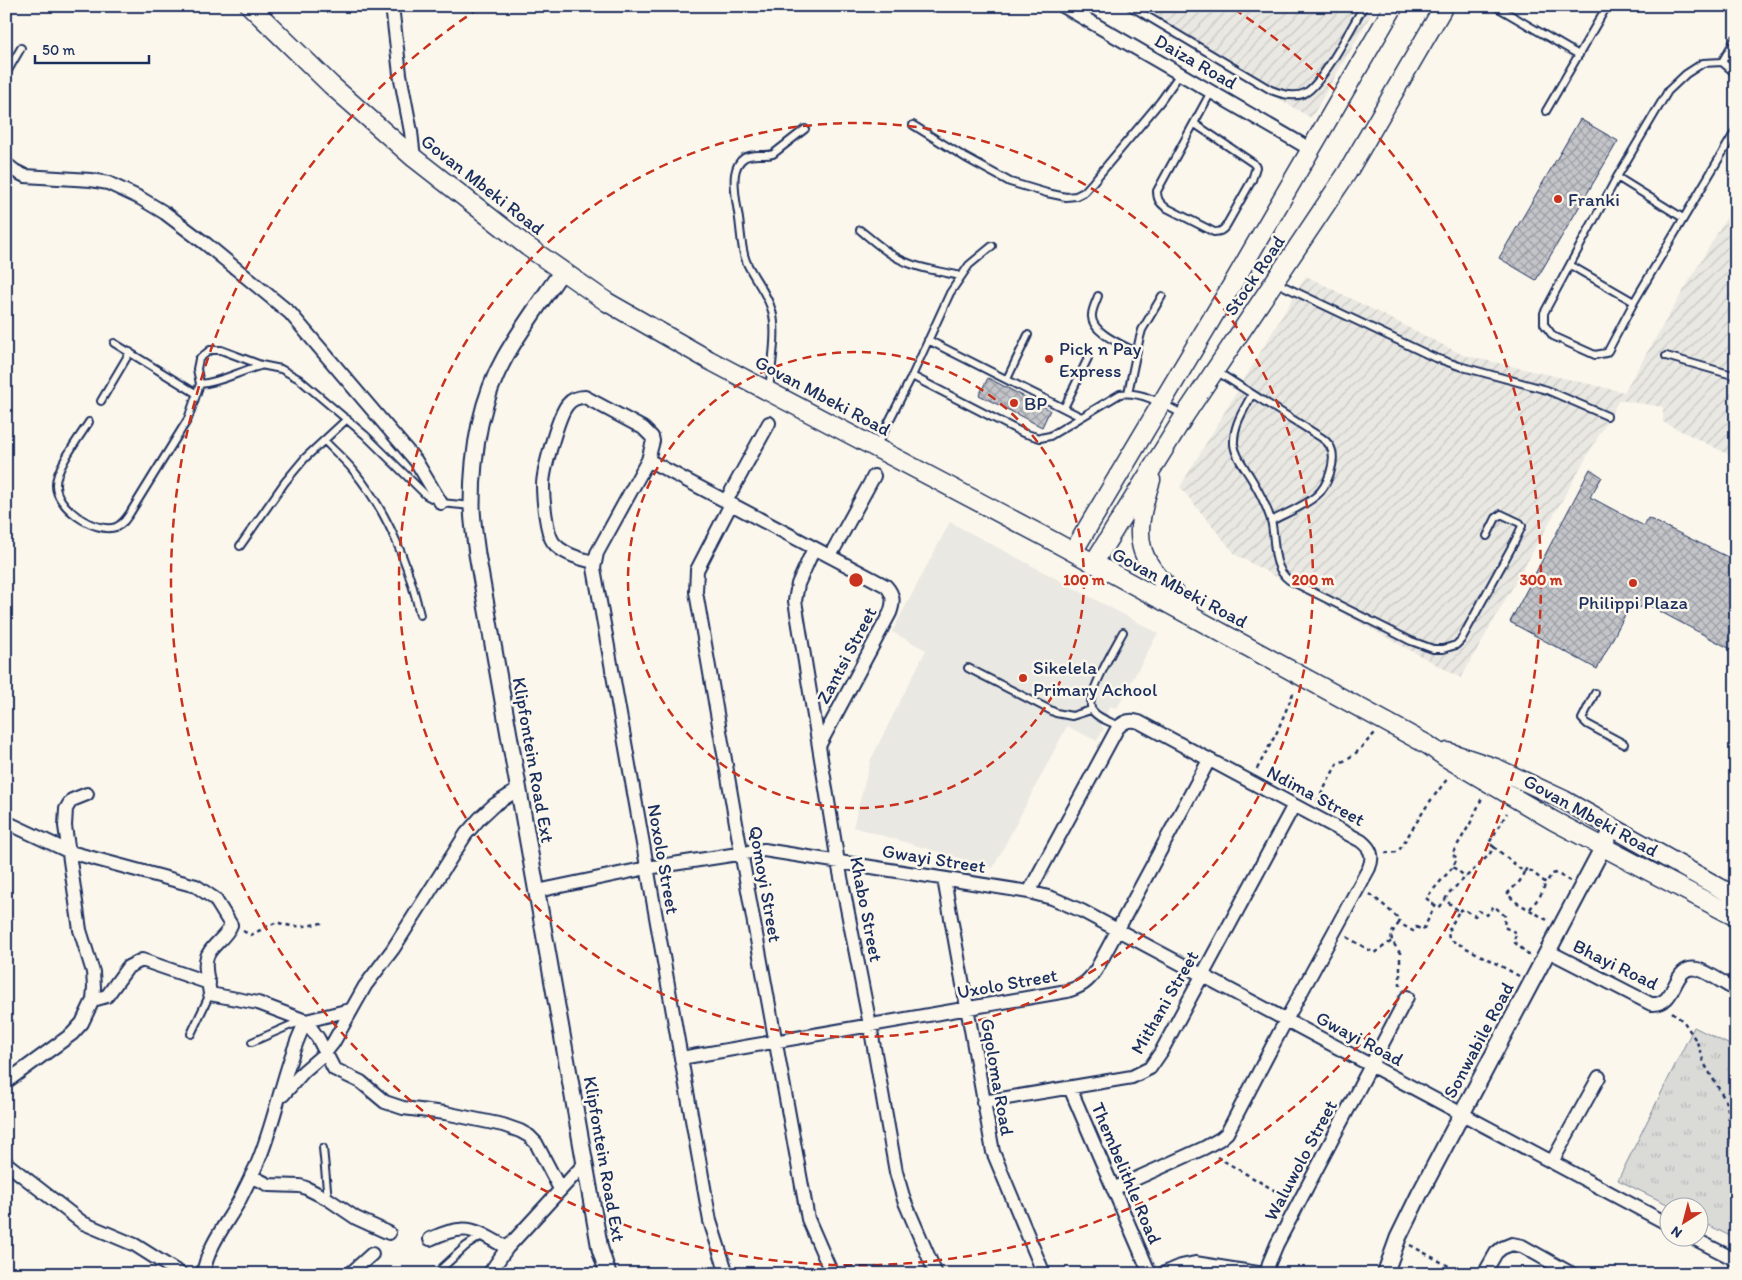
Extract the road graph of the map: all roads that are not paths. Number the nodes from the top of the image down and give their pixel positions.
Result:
1 (250, 6) edge
2 (392, 6) edge
3 (1063, 6) edge
4 (1130, 6) edge
5 (1364, 6) edge
6 (1394, 6) edge
7 (1444, 6) edge
8 (1495, 6) edge
9 (1607, 6) edge
10 (1736, 38) edge
11 (21, 48) dead end
12 (1579, 55) junction
13 (1722, 62) junction
14 (6, 74) edge
15 (1180, 74) junction
16 (1736, 74) edge
17 (1211, 92) junction
18 (1546, 110) dead end
19 (1195, 124) junction
20 (913, 125) dead end
21 (805, 129) dead end
22 (1736, 130) edge
23 (1310, 149) junction
24 (414, 158) junction
25 (6, 164) edge
26 (1617, 177) junction
27 (1683, 218) junction
28 (860, 230) dead end
29 (992, 246) dead end
30 (1570, 265) junction
31 (562, 271) junction
32 (961, 276) junction
33 (1274, 282) junction
34 (1098, 296) dead end
35 (1162, 296) dead end
36 (1634, 302) junction
37 (1028, 335) dead end
38 (928, 340) junction
39 (114, 343) dead end
40 (130, 352) junction
41 (1136, 352) junction
42 (1666, 356) dead end
43 (1088, 358) dead end
44 (261, 366) junction
45 (1215, 370) junction
46 (912, 376) junction
47 (1736, 376) edge
48 (1006, 379) junction
49 (200, 384) junction
50 (769, 392) junction
51 (1128, 393) junction
52 (197, 394) junction
53 (1252, 394) junction
54 (101, 401) dead end
55 (1162, 404) junction
56 (1064, 408) junction
57 (1185, 415) junction
58 (1607, 416) dead end
59 (1081, 417) junction
60 (347, 419) junction
61 (89, 422) dead end
62 (769, 423) dead end
63 (324, 440) junction
64 (876, 447) junction
65 (1161, 453) junction
66 (648, 460) junction
67 (874, 476) dead end
68 (729, 502) junction
69 (441, 503) junction
70 (472, 506) junction
71 (1271, 521) junction
72 (1487, 536) dead end
73 (240, 546) dead end
74 (814, 548) junction
75 (1073, 552) junction
76 (830, 556) junction
77 (594, 562) junction
78 (1093, 564) junction
79 (420, 615) dead end
80 (1204, 624) junction
81 (1123, 632) dead end
82 (968, 668) dead end
83 (1595, 692) dead end
84 (1091, 710) junction
85 (1119, 726) junction
86 (820, 744) junction
87 (1624, 744) dead end
88 (1428, 746) junction
89 (1209, 760) junction
90 (519, 789) junction
91 (87, 794) dead end
92 (1294, 805) junction
93 (6, 822) edge
94 (1613, 828) junction
95 (1602, 847) junction
96 (70, 852) junction
97 (741, 852) junction
98 (838, 862) junction
99 (647, 868) junction
100 (944, 878) junction
101 (537, 890) junction
102 (1029, 892) junction
103 (1736, 897) edge
104 (1736, 918) edge
105 (1118, 930) junction
106 (1545, 956) junction
107 (1202, 975) junction
108 (209, 988) junction
109 (1736, 990) edge
110 (1407, 997) road end
111 (93, 1000) junction
112 (967, 1009) junction
113 (350, 1010) junction
114 (1286, 1020) junction
115 (306, 1021) junction
116 (870, 1025) junction
117 (191, 1034) dead end
118 (252, 1042) dead end
119 (776, 1042) junction
120 (324, 1053) junction
121 (681, 1058) junction
122 (1372, 1066) junction
123 (1599, 1077) dead end
124 (6, 1082) edge
125 (1070, 1088) junction
126 (279, 1099) junction
127 (983, 1102) junction
128 (1462, 1114) junction
129 (323, 1148) dead end
130 (586, 1162) junction
131 (1552, 1162) junction
132 (6, 1163) edge
133 (251, 1176) junction
134 (560, 1189) junction
135 (1114, 1189) junction
136 (328, 1199) junction
137 (1660, 1220) edge
138 (389, 1233) dead end
139 (483, 1235) junction
140 (430, 1239) dead end
141 (1710, 1247) edge
142 (506, 1248) junction
143 (372, 1254) dead end
144 (1736, 1260) edge
145 (442, 1268) dead end
146 (181, 1274) edge
147 (203, 1274) edge
148 (350, 1274) edge
149 (489, 1274) edge
150 (608, 1274) edge
151 (727, 1274) edge
152 (832, 1274) edge
153 (936, 1274) edge
154 (1044, 1274) edge
155 (1150, 1274) edge
156 (1162, 1274) edge
157 (1265, 1274) edge
158 (1385, 1274) edge
159 (1484, 1274) edge
160 (1572, 1274) edge

1 - 24 main road, Govan Mbeki Road
2 - 24 street
3 - 15 street, Daiza Road
4 - 5 lane
6 - 23 main road, Stock Road
7 - 33 main road, Stock Road
8 - 12 lane
9 - 12 lane
10 - 13 lane
11 - 14 lane
12 - 18 lane
13 - 16 lane
13 - 26 lane
15 - 17 street, Daiza Road
15 - 20 lane
17 - 19 lane
17 - 23 street, Daiza Road
19 - 19 lane
21 - 50 lane
22 - 27 lane
23 - 55 main road, Stock Road
24 - 31 main road, Govan Mbeki Road
25 - 69 street
26 - 27 lane
26 - 30 lane
27 - 36 lane
28 - 32 lane
29 - 32 lane
30 - 36 lane
30 - 36 lane
31 - 50 main road, Govan Mbeki Road
31 - 70 street, Klipfontein Road Ext
32 - 38 lane
33 - 45 main road, Stock Road
33 - 58 lane
34 - 41 lane
35 - 41 lane
37 - 48 lane
38 - 46 lane
38 - 48 lane
39 - 40 lane
40 - 52 lane
40 - 54 lane
41 - 51 lane
42 - 47 lane
43 - 56 lane
44 - 49 lane
44 - 49 lane
44 - 60 lane
45 - 53 lane
45 - 57 main road, Stock Road
46 - 59 lane
46 - 64 lane
48 - 56 lane
49 - 52 lane
50 - 64 main road, Govan Mbeki Road
51 - 55 lane
51 - 59 lane
52 - 61 lane
53 - 71 lane
53 - 71 lane
55 - 57 lane
55 - 75 main road, Stock Road
56 - 59 lane
57 - 65 main road, Stock Road
60 - 63 lane
60 - 69 lane
62 - 68 street
63 - 73 lane
63 - 79 lane
64 - 75 main road, Govan Mbeki Road
65 - 78 main road, Stock Road
65 - 80 main road
66 - 68 street, Zantsi Street
66 - 77 street
66 - 77 street
67 - 76 street
68 - 74 street, Zantsi Street
68 - 97 street, Qomoyi Street
69 - 70 lane
70 - 90 street, Klipfontein Road Ext
71 - 72 lane
74 - 76 street, Zantsi Street
74 - 86 street, Khabo Street
75 - 78 main road, Govan Mbeki Road
76 - 86 street, Zantsi Street
77 - 99 street, Noxolo Street
78 - 80 main road, Govan Mbeki Road
80 - 88 main road, Govan Mbeki Road
81 - 84 lane
82 - 84 lane
83 - 87 lane
84 - 85 lane
85 - 89 street, Ndima Street
85 - 102 street
86 - 98 street, Khabo Street
88 - 94 main road, Govan Mbeki Road
88 - 95 main road, Govan Mbeki Road
89 - 92 street, Ndima Street
89 - 105 street, Uxolo Street
90 - 101 street, Klipfontein Road Ext
90 - 113 street
91 - 96 street
92 - 107 street, Mithani Street
92 - 114 street, Ndima Street
93 - 96 street
94 - 95 street, Sonwabile Road
94 - 103 main road, Govan Mbeki Road
95 - 104 main road, Govan Mbeki Road
95 - 106 street, Sonwabile Road
96 - 108 street
96 - 111 street
97 - 98 street, Gwayi Street
97 - 99 street, Gwayi Street
97 - 119 street, Qomoyi Street
98 - 100 street, Gwayi Street
98 - 116 street, Khabo Street
99 - 101 street, Gwayi Street
99 - 121 street, Noxolo Street
100 - 102 street, Gwayi Street
100 - 112 street, Gqoloma Road
101 - 130 street, Klipfontein Road Ext
102 - 105 street, Gwayi Road
105 - 107 street, Gwayi Road
105 - 112 street, Uxolo Street
106 - 109 street, Bhayi Road
106 - 128 street, Sonwabile Road
107 - 114 street, Gwayi Road
107 - 125 street, Mithani Street
108 - 111 street
108 - 115 street
108 - 117 lane
110 - 122 street, Waluwolo Street
111 - 124 street
112 - 116 street, Uxolo Street
112 - 127 street, Gqoloma Road
113 - 115 street
113 - 120 street
114 - 122 street, Gwayi Road
114 - 135 street, Ndima Street
115 - 118 lane
115 - 120 street
115 - 126 street
116 - 119 street, Uxolo Street
116 - 153 street, Khabo Street
119 - 121 street, Uxolo Street
119 - 152 street, Qomoyi Street
120 - 126 street
120 - 134 street
121 - 151 street, Noxolo Street
122 - 128 street, Gwayi Road
122 - 157 street, Waluwolo Street
123 - 131 street
125 - 127 street, Mithani Street
125 - 135 street, Thembelithle Road
126 - 133 street
127 - 154 street, Gqoloma Road
128 - 131 street, Gwayi Road
128 - 158 street, Sonwabile Road
129 - 136 lane
130 - 134 street
130 - 150 street, Klipfontein Road Ext
131 - 137 street, Gwayi Road
132 - 146 street
133 - 136 street
133 - 147 street
134 - 142 street
135 - 155 street, Thembelithle Road
136 - 138 street
139 - 140 street
139 - 142 street
139 - 145 lane
141 - 144 street
142 - 149 street
143 - 148 street
156 - 157 street
159 - 160 street

